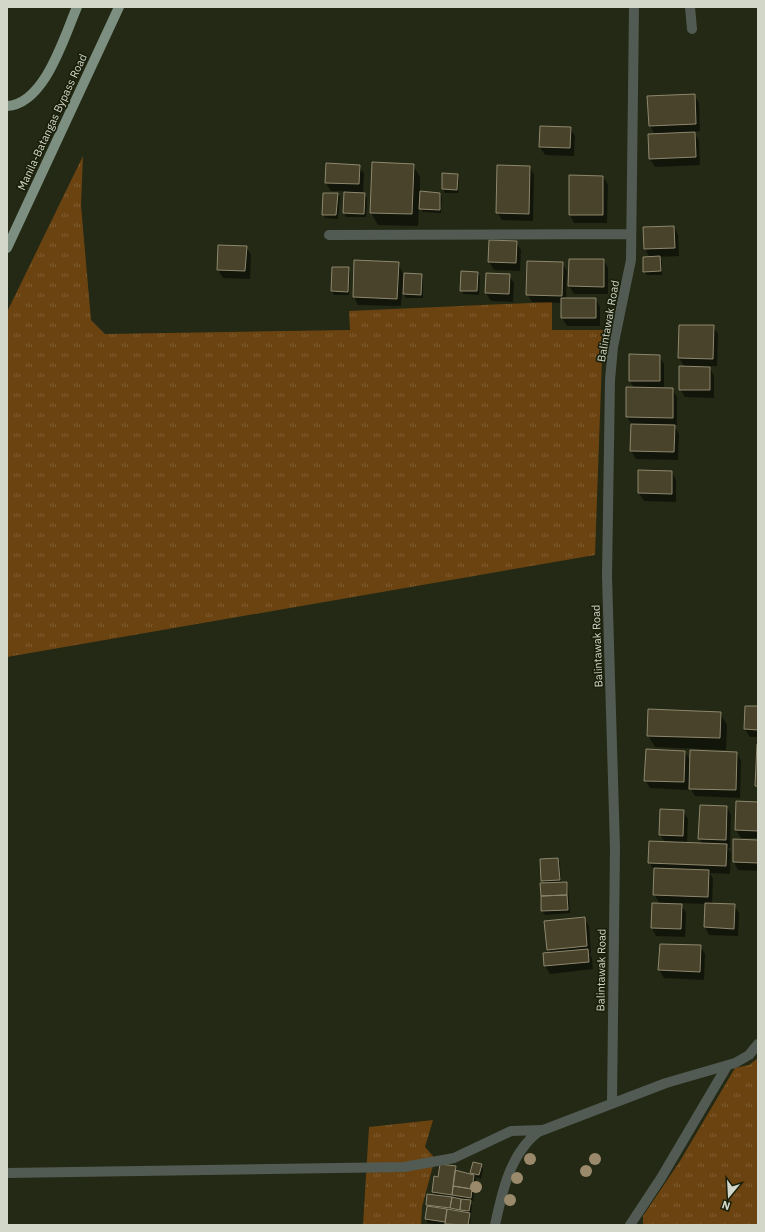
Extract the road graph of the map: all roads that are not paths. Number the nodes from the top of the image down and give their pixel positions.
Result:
1 (77, 7) edge
2 (119, 7) edge
3 (634, 7) edge
4 (690, 7) edge
5 (692, 29) dead end
6 (7, 106) edge
7 (632, 234) junction
8 (329, 235) dead end
9 (7, 248) edge
10 (758, 1044) edge
11 (727, 1066) junction
12 (612, 1103) junction
13 (542, 1130) junction
14 (7, 1173) edge
15 (495, 1225) edge
16 (630, 1225) edge

1 - 6 main road
2 - 9 main road, Manila-Batangas Bypass Road
3 - 7 street, Balintawak Road
4 - 5 street
7 - 8 street
7 - 12 street, Balintawak Road
10 - 11 street
11 - 12 street
11 - 16 street
12 - 13 street
13 - 14 street
13 - 15 street

